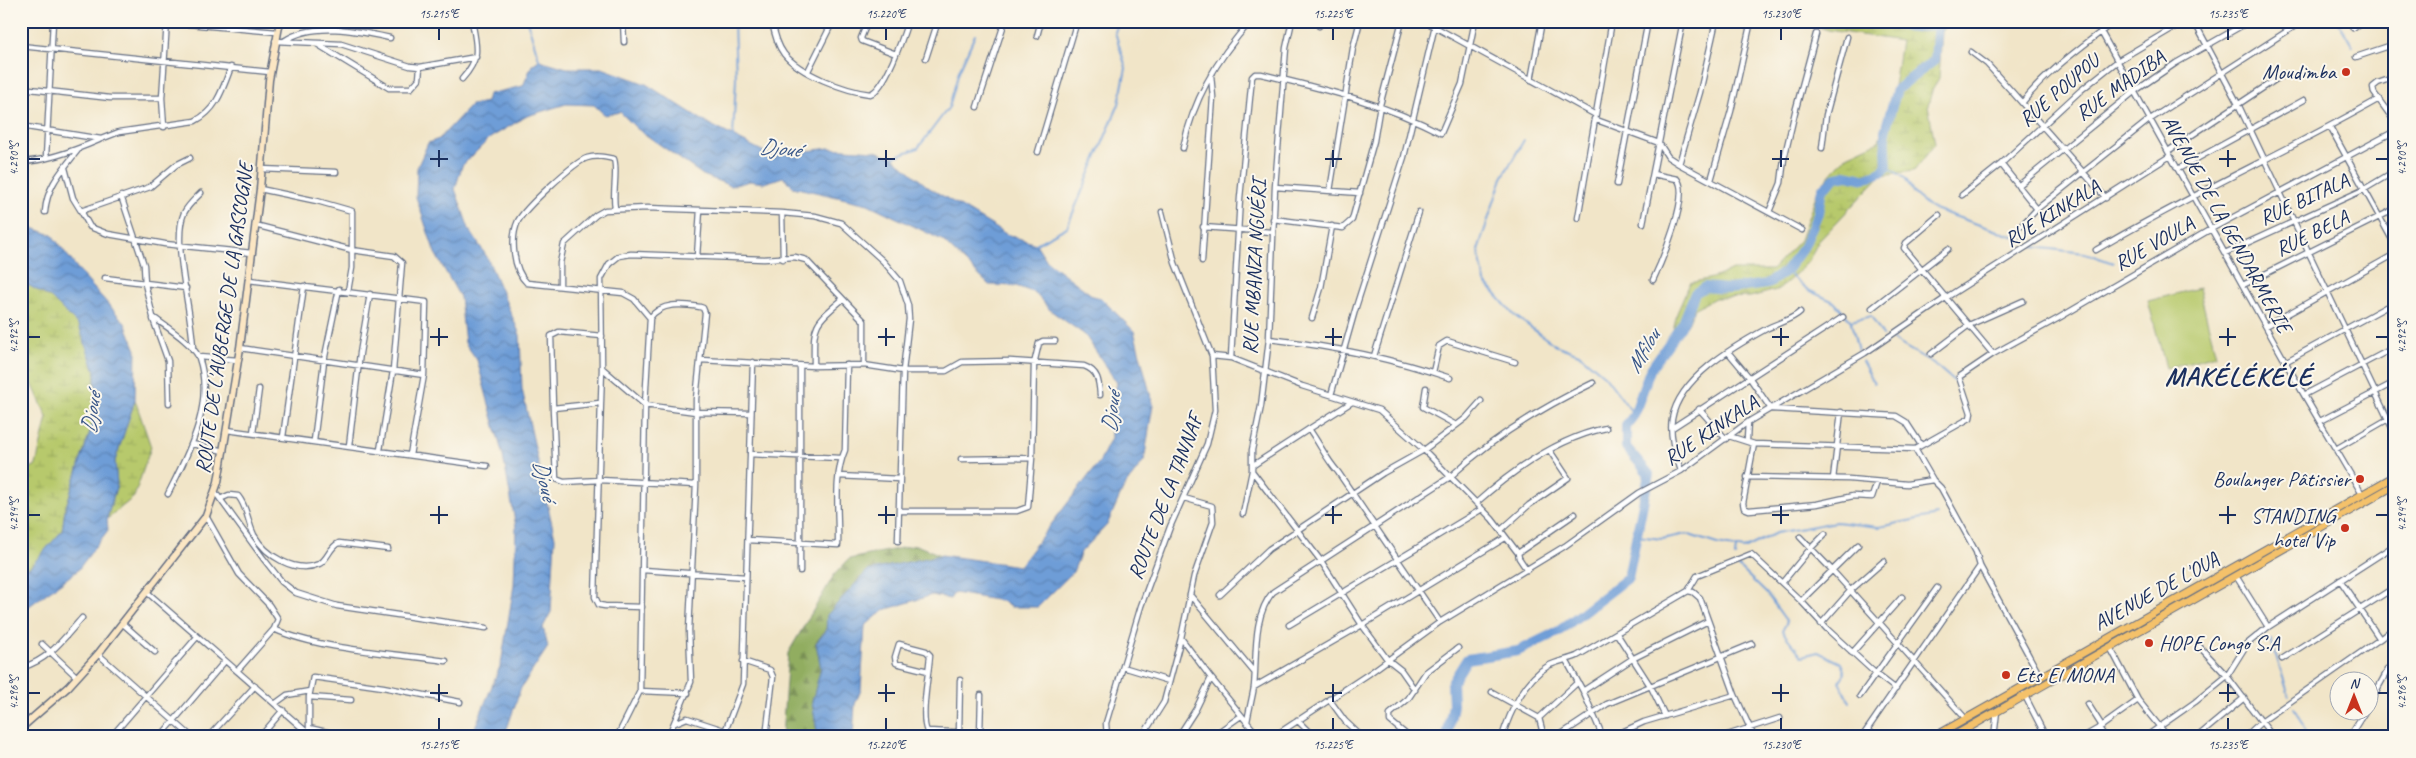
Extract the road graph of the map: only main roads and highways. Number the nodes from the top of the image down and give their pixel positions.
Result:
1 (2394, 480) edge
2 (1934, 737) edge
3 (1952, 737) edge

1 - 2 main road, AVENUE DE L'OUA
1 - 3 main road, AVENUE DE L'OUA

